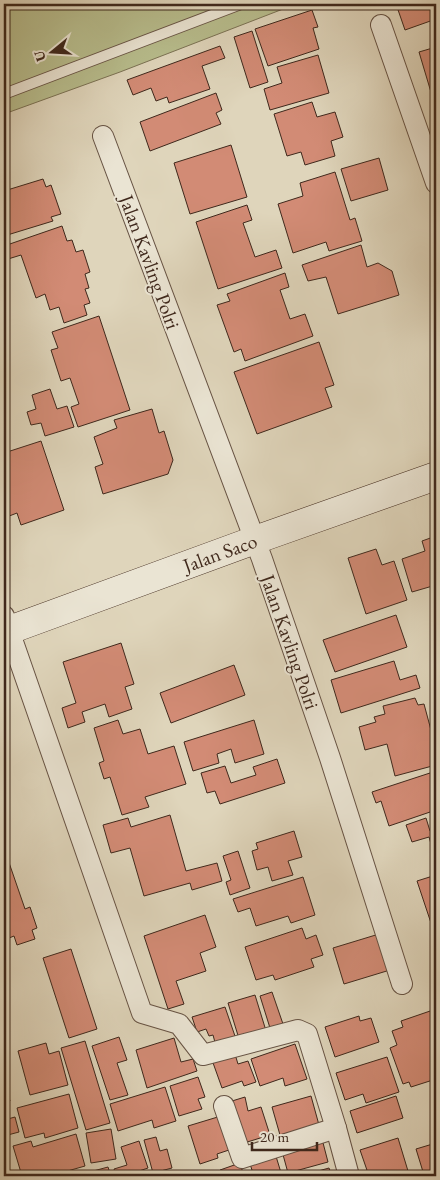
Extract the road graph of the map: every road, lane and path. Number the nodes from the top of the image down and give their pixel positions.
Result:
1 (240, 4) edge
2 (381, 25) dead end
3 (4, 94) edge
4 (103, 136) dead end
5 (436, 183) edge
6 (436, 476) edge
7 (255, 540) junction
8 (5, 626) edge
9 (402, 984) dead end
10 (224, 1106) dead end
11 (336, 1128) junction
12 (349, 1176) edge

1 - 3 lane
2 - 5 street
4 - 7 street, Jalan Kavling Polri
6 - 7 main road, Jalan Saco
7 - 8 main road, Jalan Saco
7 - 9 street, Jalan Kavling Polri
8 - 11 street
10 - 11 street
11 - 12 street

